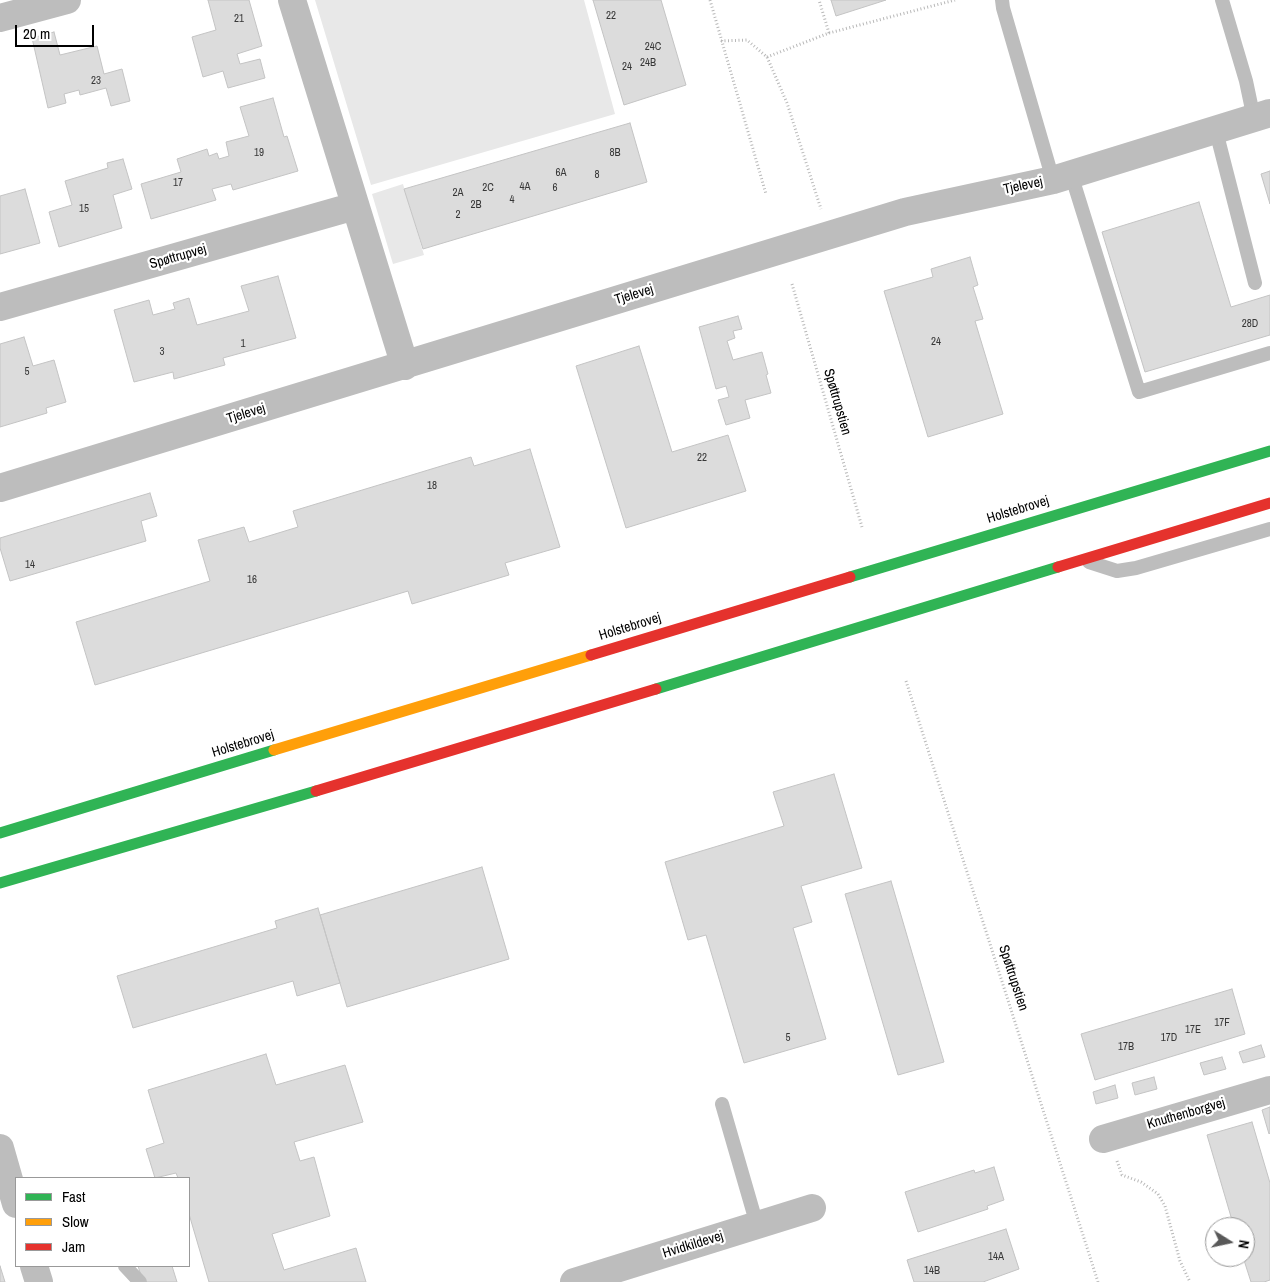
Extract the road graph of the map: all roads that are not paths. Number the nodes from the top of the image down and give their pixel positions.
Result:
1 (66, 0) edge
2 (292, 0) edge
3 (1002, 0) edge
4 (1222, 0) edge
5 (0, 18) edge
6 (1262, 116) edge
7 (1216, 130) junction
8 (1062, 177) junction
9 (355, 206) junction
10 (1254, 283) dead end
11 (0, 308) edge
12 (1270, 353) edge
13 (405, 366) junction
14 (1270, 451) edge
15 (0, 488) edge
16 (1270, 503) edge
17 (1270, 529) edge
18 (1083, 560) junction
19 (0, 833) edge
20 (0, 883) edge
21 (1270, 1090) edge
22 (722, 1104) dead end
23 (1106, 1138) road end
24 (0, 1148) edge
25 (15, 1200) edge
26 (812, 1208) dead end
27 (757, 1225) junction
28 (34, 1267) edge
29 (126, 1267) edge
30 (39, 1282) edge
31 (140, 1282) edge
32 (574, 1282) edge

1 - 5 street
2 - 9 street
3 - 8 lane
4 - 6 lane
6 - 7 street, Tjelevej
7 - 8 street, Tjelevej
7 - 10 lane
8 - 12 lane
8 - 13 street, Tjelevej
9 - 11 street, Spøttrupvej
9 - 13 street
13 - 15 street, Tjelevej
14 - 19 main road, Holstebrovej
16 - 18 main road
17 - 18 lane
18 - 20 main road
21 - 23 street, Knuthenborgvej
22 - 27 lane
24 - 25 street
26 - 27 street, Hvidkildevej
27 - 32 street, Hvidkildevej
28 - 30 street
29 - 31 lane

